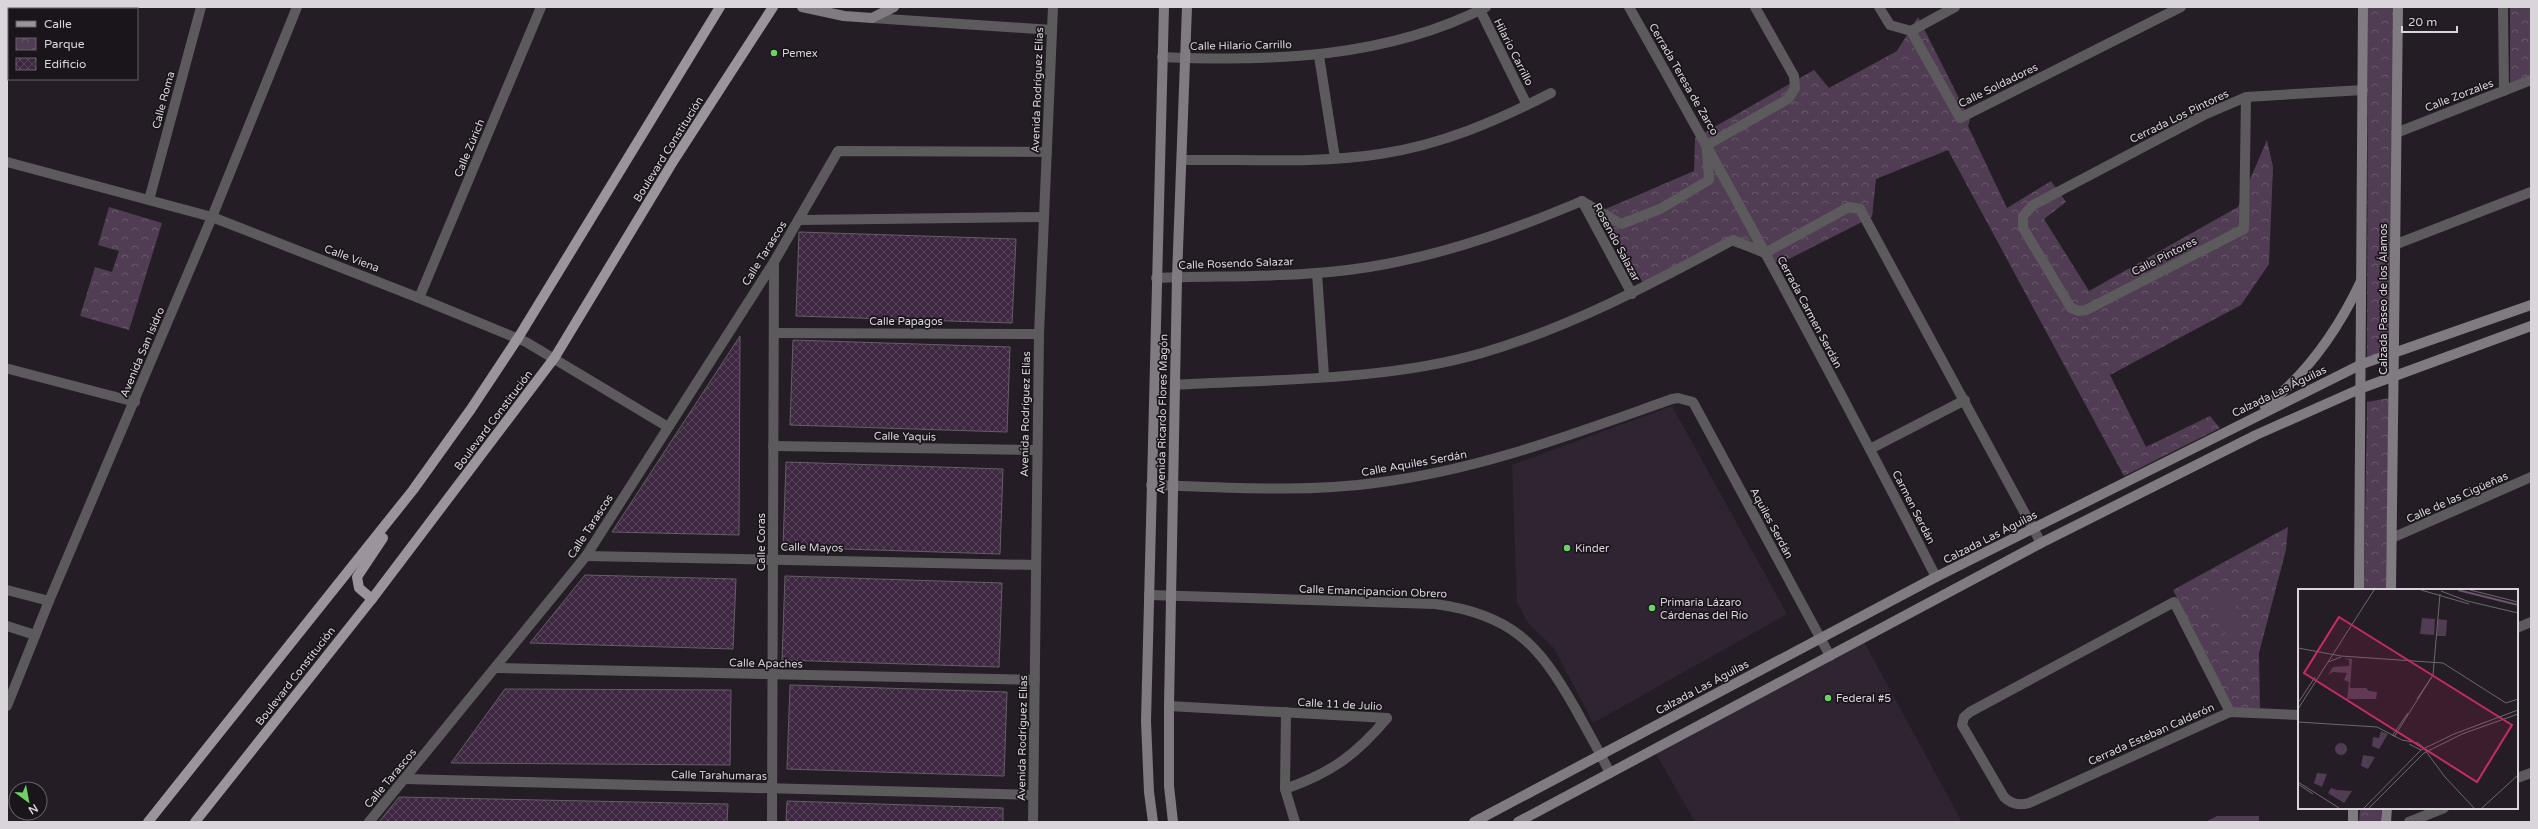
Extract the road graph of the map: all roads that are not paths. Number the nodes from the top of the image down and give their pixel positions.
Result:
1 (201, 7) edge
2 (297, 7) edge
3 (541, 7) edge
4 (720, 7) edge
5 (773, 7) edge
6 (802, 7) edge
7 (894, 7) edge
8 (1053, 7) edge
9 (1164, 7) edge
10 (1187, 7) edge
11 (1629, 7) edge
12 (1755, 7) edge
13 (1880, 7) edge
14 (1955, 7) edge
15 (2180, 7) edge
16 (2363, 7) edge
17 (2398, 7) edge
18 (2504, 7) edge
19 (1483, 9) edge
20 (872, 18) junction
21 (1052, 30) junction
22 (1910, 31) junction
23 (1320, 56) junction
24 (1162, 57) junction
25 (1185, 58) junction
26 (2531, 80) edge
27 (2363, 90) junction
28 (2504, 91) junction
29 (1551, 92) dead end
30 (2246, 97) junction
31 (1528, 105) junction
32 (2396, 133) junction
33 (1707, 145) junction
34 (1047, 152) junction
35 (1335, 158) junction
36 (1182, 160) junction
37 (7, 162) edge
38 (2531, 193) edge
39 (149, 200) junction
40 (1582, 201) junction
41 (2023, 216) joint
42 (212, 217) junction
43 (1044, 217) junction
44 (799, 220) junction
45 (2394, 245) junction
46 (1765, 253) junction
47 (774, 262) junction
48 (1317, 273) junction
49 (1177, 277) junction
50 (2362, 277) junction
51 (1156, 278) junction
52 (1632, 294) junction
53 (419, 298) junction
54 (2531, 305) edge
55 (2531, 326) edge
56 (774, 333) junction
57 (1039, 334) junction
58 (518, 338) junction
59 (2395, 354) junction
60 (555, 357) junction
61 (2362, 364) junction
62 (9, 369) dead end
63 (1324, 376) junction
64 (2395, 376) junction
65 (1175, 385) junction
66 (2362, 388) junction
67 (1965, 400) junction
68 (135, 402) junction
69 (1693, 402) joint
70 (2251, 418) junction
71 (668, 427) junction
72 (773, 446) junction
73 (1870, 449) junction
74 (1036, 450) junction
75 (2531, 477) edge
76 (1151, 486) junction
77 (1173, 486) junction
78 (413, 490) junction
79 (2034, 528) junction
80 (2392, 538) junction
81 (2041, 543) junction
82 (586, 556) junction
83 (773, 558) junction
84 (1036, 565) junction
85 (1936, 577) junction
86 (2359, 589) edge
87 (2391, 589) edge
88 (7, 590) edge
89 (1149, 595) junction
90 (1171, 595) junction
91 (372, 599) junction
92 (49, 601) junction
93 (2531, 622) edge
94 (7, 626) edge
95 (2518, 628) edge
96 (35, 635) junction
97 (1820, 638) junction
98 (1830, 656) junction
99 (497, 668) junction
100 (772, 675) junction
101 (1035, 680) junction
102 (7, 706) edge
103 (1169, 706) junction
104 (1286, 712) junction
105 (2230, 712) junction
106 (2298, 715) edge
107 (1601, 755) junction
108 (2531, 773) edge
109 (1610, 774) junction
110 (2518, 778) edge
111 (405, 779) junction
112 (772, 789) junction
113 (1285, 789) junction
114 (1033, 795) junction
115 (2353, 809) edge
116 (2387, 809) edge
117 (2442, 809) edge
118 (148, 822) edge
119 (195, 822) edge
120 (369, 822) edge
121 (772, 822) edge
122 (1032, 822) edge
123 (1153, 822) edge
124 (1174, 822) edge
125 (1295, 822) edge
126 (1474, 822) edge
127 (1518, 822) edge
128 (2353, 822) edge
129 (2386, 822) edge
130 (2409, 822) edge

1 - 39 street, Calle Roma
2 - 42 street, Avenida San Isidro
3 - 53 street, Calle Zúrich
4 - 58 main road, Boulevard Constitución
5 - 60 main road, Boulevard Constitución
6 - 20 street
7 - 20 street
8 - 21 street, Avenida Rodríguez Elías
9 - 24 street, Avenida Ricardo Flores Magón
10 - 25 street, Avenida Ricardo Flores Magón
11 - 33 street, Cerrada Teresa de Zarco
12 - 33 street, Cerrada Teresa de Zarco
13 - 22 street
14 - 22 street
15 - 22 street, Calle Soldadores
16 - 27 street, Calzada Paseo de los Álamos
17 - 32 street, Calzada Paseo de los Álamos
18 - 28 street
19 - 23 street, Calle Hilario Carrillo
19 - 31 street, Hilario Carrillo
20 - 21 street
21 - 34 street, Avenida Rodríguez Elías
23 - 25 street, Calle Hilario Carrillo
23 - 35 street
24 - 25 street, Calle Hilario Carrillo
24 - 51 street, Avenida Ricardo Flores Magón
25 - 36 street, Avenida Ricardo Flores Magón
26 - 28 street, Calle Zorzales
27 - 30 street, Cerrada Los Pintores
27 - 50 street, Calzada Paseo de los Álamos
28 - 32 street, Calle Zorzales
29 - 31 street
30 - 41 street, Cerrada Los Pintores
30 - 41 street, Calle Pintores
31 - 35 street
32 - 45 street, Calzada Paseo de los Álamos
33 - 40 street
33 - 46 street
34 - 43 street, Avenida Rodríguez Elías
34 - 44 street, Calle Tarascos
35 - 36 street
36 - 49 street, Avenida Ricardo Flores Magón
37 - 39 street, Calle Viena
38 - 45 street
39 - 42 street, Calle Viena
40 - 48 street, Calle Rosendo Salazar
40 - 52 street, Rosendo Salazar
42 - 53 street, Calle Viena
42 - 68 street, Avenida San Isidro
43 - 44 street, Calle Tarascos
43 - 57 street, Avenida Rodríguez Elías
44 - 47 street, Calle Tarascos
45 - 59 street, Calzada Paseo de los Álamos
46 - 52 street
46 - 67 street, Cerrada Carmen Serdán
46 - 73 street, Cerrada Carmen Serdán
47 - 56 street, Calle Coras
47 - 71 street, Calle Tarascos
48 - 49 street, Calle Rosendo Salazar
48 - 63 street
49 - 51 street, Calle Rosendo Salazar
49 - 65 street, Avenida Ricardo Flores Magón
50 - 61 street, Calzada Paseo de los Álamos
50 - 70 street
51 - 76 street, Avenida Ricardo Flores Magón
52 - 63 street
53 - 58 street, Calle Viena
54 - 59 street, Calzada Las Águilas
55 - 64 street
56 - 57 street, Calle Papagos
56 - 72 street, Calle Coras
57 - 74 street, Avenida Rodríguez Elías
58 - 60 street, Calle Viena
58 - 78 main road, Boulevard Constitución
59 - 61 street, Calzada Las Águilas
59 - 64 street, Calzada Paseo de los Álamos
60 - 71 street, Calle Viena
60 - 91 main road, Boulevard Constitución
61 - 66 street, Calzada Paseo de los Álamos
61 - 70 street, Calzada Las Águilas
62 - 68 street
63 - 65 street
64 - 66 street
64 - 80 street, Calzada Paseo de los Álamos
65 - 77 street, Avenida Ricardo Flores Magón
66 - 81 street
66 - 86 street, Calzada Paseo de los Álamos
67 - 73 street
67 - 79 street, Cerrada Carmen Serdán
68 - 92 street, Avenida San Isidro
69 - 77 street, Calle Aquiles Serdán
69 - 97 street, Aquiles Serdán
70 - 79 street, Calzada Las Águilas
71 - 82 street, Calle Tarascos
72 - 74 street, Calle Yaquis
72 - 83 street, Calle Coras
73 - 85 street, Carmen Serdán
74 - 84 street, Avenida Rodríguez Elías
75 - 80 street, Calle de las Cigüeñas
76 - 77 street, Calle Aquiles Serdán
76 - 89 street, Avenida Ricardo Flores Magón
77 - 90 street, Avenida Ricardo Flores Magón
78 - 91 main road
78 - 118 main road, Boulevard Constitución
79 - 81 street, Cerrada Carmen Serdán
79 - 85 street, Calzada Las Águilas
80 - 87 street, Calzada Paseo de los Álamos
81 - 98 street
82 - 83 street, Calle Mayos
82 - 99 street, Calle Tarascos
83 - 84 street, Calle Mayos
83 - 100 street, Calle Coras
84 - 101 street, Avenida Rodríguez Elías
85 - 97 street, Calzada Las Águilas
88 - 92 street
89 - 90 street, Calle Emancipancion Obrero
89 - 123 street, Avenida Ricardo Flores Magón
90 - 103 street, Avenida Ricardo Flores Magón
90 - 107 street, Calle Emancipancion Obrero
91 - 119 main road, Boulevard Constitución
92 - 96 street, Avenida San Isidro
93 - 95 street
94 - 96 street
96 - 102 street, Avenida San Isidro
97 - 98 street, Aquiles Serdán
97 - 107 street, Calzada Las Águilas
98 - 109 street
99 - 100 street, Calle Apaches
99 - 111 street, Calle Tarascos
100 - 101 street, Calle Apaches
100 - 112 street, Calle Coras
101 - 114 street, Avenida Rodríguez Elías
103 - 104 street, Calle 11 de Julio
103 - 124 street, Avenida Ricardo Flores Magón
104 - 113 street, Calle 11 de Julio
104 - 113 street, Calle 11 de Julio
105 - 105 street, Cerrada Esteban Calderón
105 - 106 street
107 - 109 street, Calle Emancipancion Obrero
107 - 126 street, Calzada Las Águilas
108 - 110 street
109 - 127 street
111 - 112 street, Calle Tarahumaras
111 - 120 street, Calle Tarascos
112 - 114 street, Calle Tarahumaras
112 - 121 street, Calle Coras
113 - 125 street, Calle 11 de Julio
114 - 122 street, Avenida Rodríguez Elías
115 - 128 street
116 - 129 street
117 - 130 street

